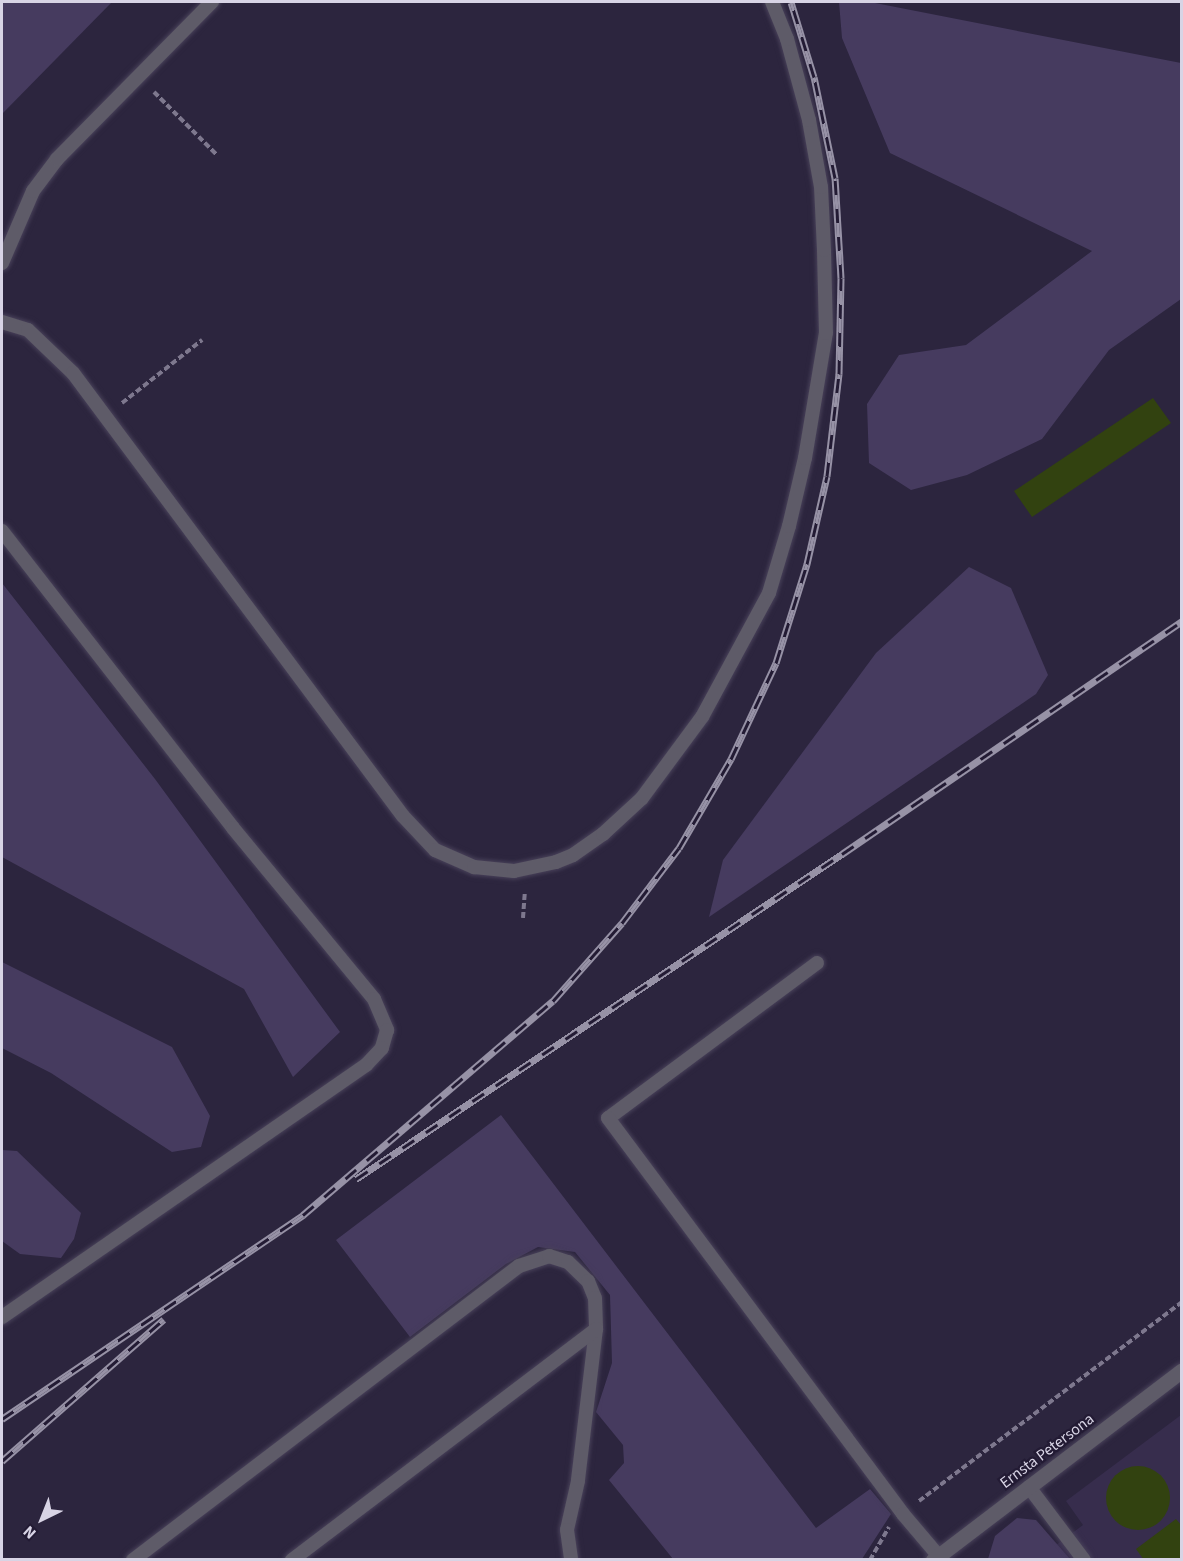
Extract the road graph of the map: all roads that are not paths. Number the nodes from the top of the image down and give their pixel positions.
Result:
1 (212, 2) edge
2 (772, 2) edge
3 (2, 263) edge
4 (2, 322) edge
5 (2, 531) edge
6 (817, 963) dead end
7 (2, 1317) edge
8 (596, 1329) junction
9 (1182, 1370) edge
10 (1029, 1487) junction
11 (938, 1558) edge
12 (133, 1560) edge
13 (292, 1560) edge
14 (571, 1560) edge
15 (1084, 1560) edge

1 - 3 lane
2 - 4 lane
5 - 7 lane
6 - 11 lane
8 - 12 lane
8 - 13 lane
8 - 14 lane
9 - 10 street, Ernsta Petersona
10 - 11 street, Ernsta Petersona
10 - 15 lane

